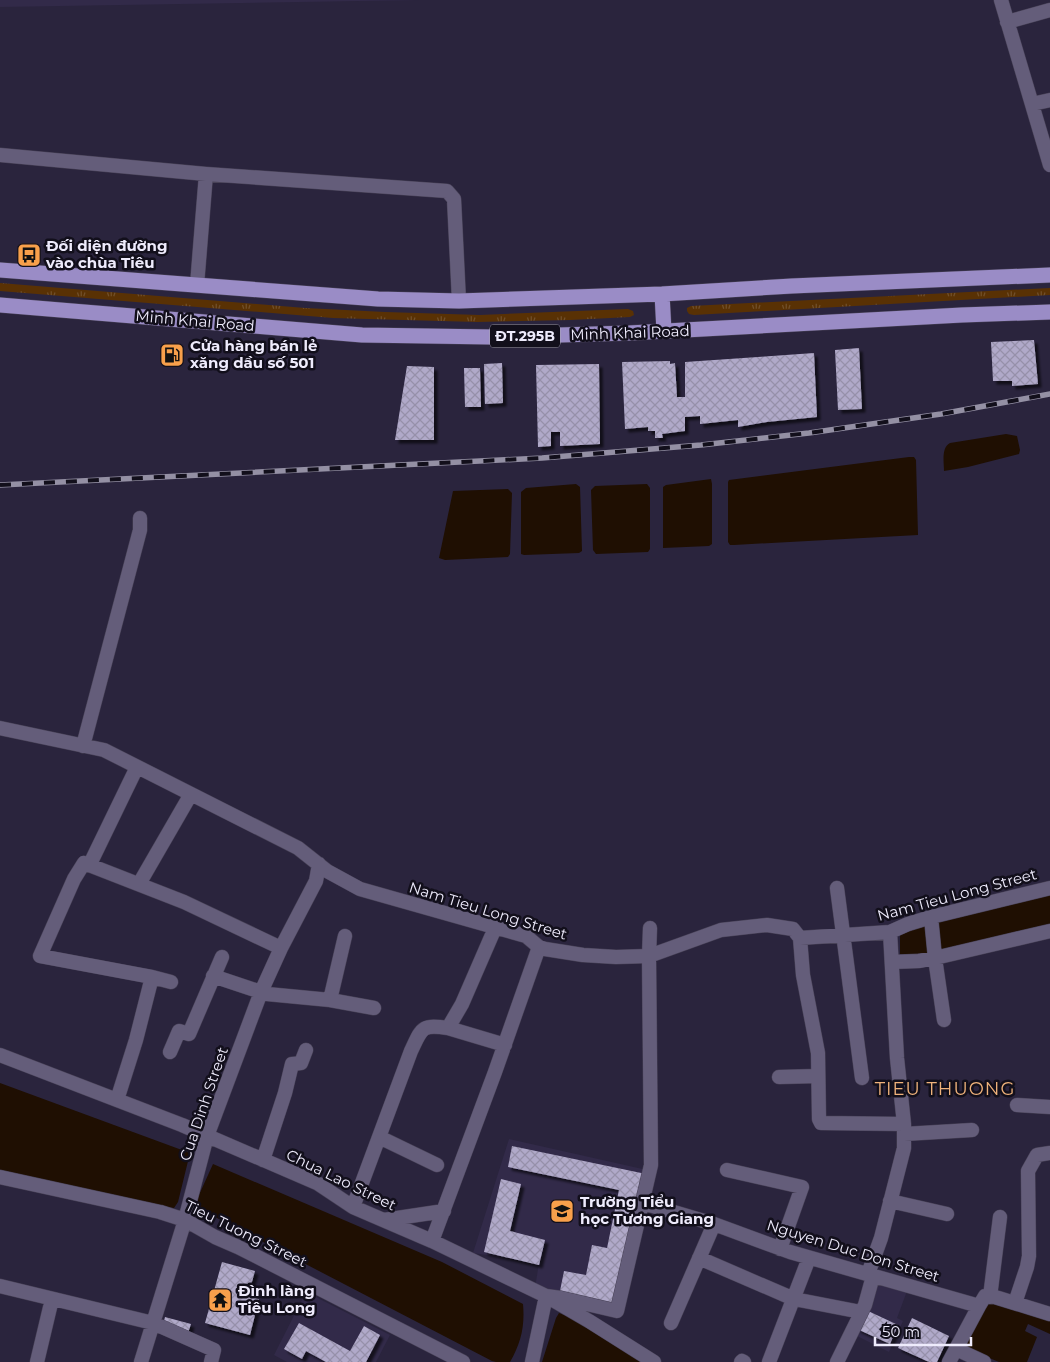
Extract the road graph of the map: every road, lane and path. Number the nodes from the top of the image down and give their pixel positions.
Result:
1 (1001, 0) edge
2 (1050, 10) edge
3 (1007, 22) junction
4 (1050, 100) edge
5 (1032, 104) junction
6 (0, 156) edge
7 (1050, 165) edge
8 (206, 174) junction
9 (0, 270) edge
10 (1050, 275) edge
11 (197, 285) junction
12 (662, 294) junction
13 (459, 301) junction
14 (0, 305) edge
15 (1050, 312) edge
16 (664, 331) junction
17 (140, 518) dead end
18 (0, 728) edge
19 (83, 746) junction
20 (137, 767) junction
21 (191, 794) junction
22 (90, 864) junction
23 (319, 864) junction
24 (139, 884) junction
25 (837, 888) dead end
26 (1050, 888) edge
27 (931, 919) junction
28 (495, 928) junction
29 (650, 928) dead end
30 (1050, 931) edge
31 (890, 932) junction
32 (843, 935) junction
33 (345, 936) dead end
34 (800, 938) junction
35 (539, 947) junction
36 (281, 948) junction
37 (649, 956) junction
38 (222, 957) dead end
39 (935, 958) junction
40 (892, 962) junction
41 (214, 976) junction
42 (152, 977) junction
43 (171, 982) dead end
44 (261, 992) junction
45 (330, 1000) junction
46 (374, 1008) dead end
47 (944, 1020) dead end
48 (448, 1028) junction
49 (505, 1045) junction
50 (306, 1050) dead end
51 (170, 1052) dead end
52 (0, 1055) edge
53 (818, 1076) junction
54 (779, 1078) dead end
55 (862, 1078) dead end
56 (117, 1100) junction
57 (1017, 1105) dead end
58 (1050, 1106) edge
59 (904, 1129) junction
60 (972, 1130) dead end
61 (207, 1136) junction
62 (379, 1137) junction
63 (1050, 1153) edge
64 (263, 1160) junction
65 (437, 1165) dead end
66 (727, 1170) dead end
67 (0, 1177) edge
68 (890, 1201) junction
69 (643, 1204) junction
70 (352, 1207) junction
71 (444, 1211) junction
72 (947, 1214) dead end
73 (1000, 1217) dead end
74 (185, 1220) junction
75 (383, 1220) junction
76 (714, 1224) junction
77 (432, 1241) junction
78 (780, 1249) junction
79 (699, 1258) junction
80 (809, 1258) junction
81 (871, 1275) junction
82 (0, 1286) edge
83 (546, 1296) junction
84 (52, 1299) junction
85 (794, 1299) junction
86 (985, 1301) junction
87 (1015, 1303) junction
88 (861, 1312) junction
89 (1050, 1314) edge
90 (153, 1323) junction
91 (671, 1323) dead end
92 (956, 1349) junction
93 (37, 1362) edge
94 (141, 1362) edge
95 (212, 1362) edge
96 (463, 1362) edge
97 (532, 1362) edge
98 (654, 1362) edge
99 (769, 1362) edge
100 (837, 1362) edge
101 (949, 1362) edge
102 (984, 1362) edge

1 - 3 street
2 - 3 street
3 - 5 street
4 - 5 street
5 - 7 street
6 - 8 street
8 - 11 street
8 - 13 street
9 - 11 main road
10 - 12 main road
11 - 13 main road
12 - 13 main road
12 - 16 main road
14 - 16 main road, Minh Khai Road / ĐT.295B
15 - 16 main road, Minh Khai Road / ĐT.295B
17 - 19 street
18 - 19 street, Nam Tieu Long Street
19 - 20 street, Nam Tieu Long Street
20 - 21 street, Nam Tieu Long Street
20 - 22 street
21 - 23 street, Nam Tieu Long Street
21 - 24 street
22 - 24 street
22 - 42 street
23 - 28 street, Nam Tieu Long Street
23 - 36 street, Cua Dinh Street
24 - 36 street
25 - 32 street
26 - 27 street, Nam Tieu Long Street
27 - 31 street, Nam Tieu Long Street
27 - 39 street
28 - 35 street, Nam Tieu Long Street
28 - 48 street
29 - 37 street
30 - 39 street
31 - 32 street, Nam Tieu Long Street
31 - 40 street
32 - 34 street, Nam Tieu Long Street
32 - 55 street
33 - 45 street
34 - 37 street, Nam Tieu Long Street
34 - 53 street
35 - 37 street, Nam Tieu Long Street
35 - 49 street
36 - 44 street, Cua Dinh Street
37 - 69 street
38 - 41 street
39 - 40 street
39 - 47 street
40 - 59 street
41 - 44 street
41 - 51 street
42 - 43 street
42 - 56 street
44 - 45 street
44 - 61 street, Cua Dinh Street
45 - 46 street
48 - 49 street
48 - 62 street
49 - 71 street
50 - 64 street
52 - 56 street, Chua Lao Street
53 - 54 street
53 - 59 street
56 - 61 street, Chua Lao Street
57 - 58 street
59 - 60 street
59 - 68 street
61 - 64 street, Chua Lao Street
61 - 74 street, Cua Dinh Street
62 - 65 street
62 - 70 street
63 - 87 street
64 - 70 street, Chua Lao Street
66 - 78 street
67 - 74 street, Tieu Tuong Street
68 - 72 street
68 - 81 street
69 - 76 street, Nguyen Duc Don Street
69 - 83 street
70 - 75 street, Chua Lao Street
71 - 75 street
71 - 77 street
73 - 86 street
74 - 90 street, Cua Dinh Street
74 - 96 street, Tieu Tuong Street
75 - 77 street, Chua Lao Street
76 - 78 street, Nguyen Duc Don Street
76 - 79 street
77 - 83 street, Chua Lao Street
78 - 80 street, Nguyen Duc Don Street
79 - 85 street
79 - 91 street
80 - 81 street, Nguyen Duc Don Street
80 - 85 street
81 - 86 street, Nguyen Duc Don Street
81 - 88 street
82 - 84 street
83 - 97 street
83 - 98 street, Chua Lao Street
84 - 90 street
84 - 93 street
85 - 88 street
85 - 99 street
86 - 87 street, Nguyen Duc Don Street
86 - 92 street
87 - 89 street, Nguyen Duc Don Street
88 - 100 street
90 - 94 street, Cua Dinh Street
90 - 95 street
92 - 101 street
92 - 102 street

